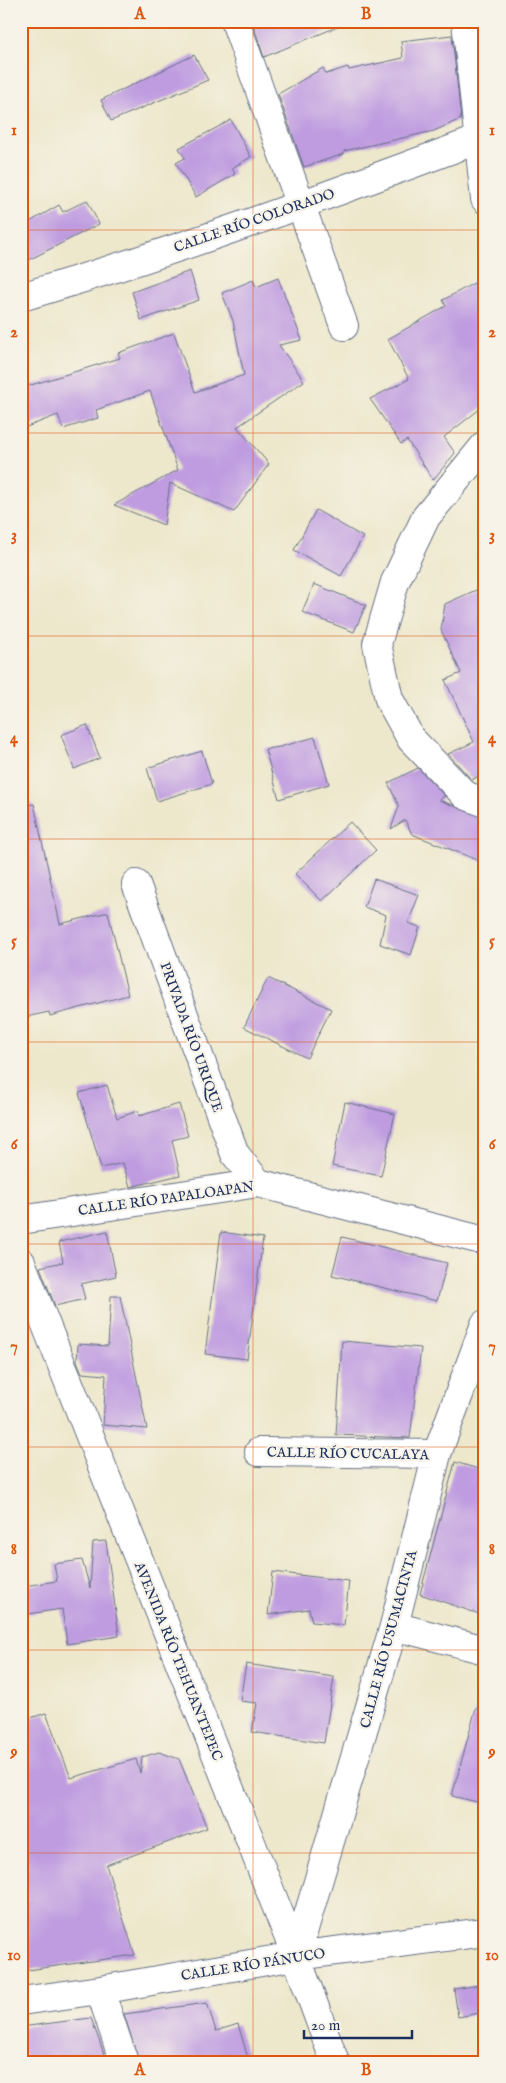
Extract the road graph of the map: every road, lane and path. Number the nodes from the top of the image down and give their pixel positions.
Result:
1 (235, 21) edge
2 (466, 21) edge
3 (481, 138) edge
4 (485, 199) edge
5 (302, 205) junction
6 (21, 297) edge
7 (344, 326) dead end
8 (485, 445) edge
9 (485, 803) edge
10 (136, 884) dead end
11 (258, 1183) junction
12 (21, 1220) edge
13 (485, 1241) edge
14 (21, 1262) edge
15 (485, 1324) edge
16 (260, 1452) dead end
17 (437, 1454) junction
18 (394, 1626) junction
19 (485, 1650) edge
20 (485, 1932) edge
21 (296, 1956) junction
22 (100, 1990) junction
23 (21, 2001) edge
24 (124, 2062) edge
25 (335, 2062) edge

1 - 5 street
2 - 3 street
3 - 4 street
3 - 5 street, CALLE RÍO COLORADO
5 - 6 street, CALLE RÍO COLORADO
5 - 7 street
8 - 9 street
10 - 11 street, PRIVADA RÍO URIQUE
11 - 12 street, CALLE RÍO PAPALOAPAN
11 - 13 street, CALLE RÍO PAPALOAPAN
14 - 21 street, AVENIDA RÍO TEHUANTEPEC
15 - 17 street, CALLE RÍO USUMACINTA
16 - 17 street, CALLE RÍO CUCALAYA
17 - 18 street, CALLE RÍO USUMACINTA
18 - 19 street
18 - 21 street, CALLE RÍO USUMACINTA
20 - 21 street, CALLE RÍO PÁNUCO
21 - 22 street, CALLE RÍO PÁNUCO
21 - 25 street, AVENIDA RÍO TEHUANTEPEC
22 - 23 street, CALLE RÍO PÁNUCO
22 - 24 street

